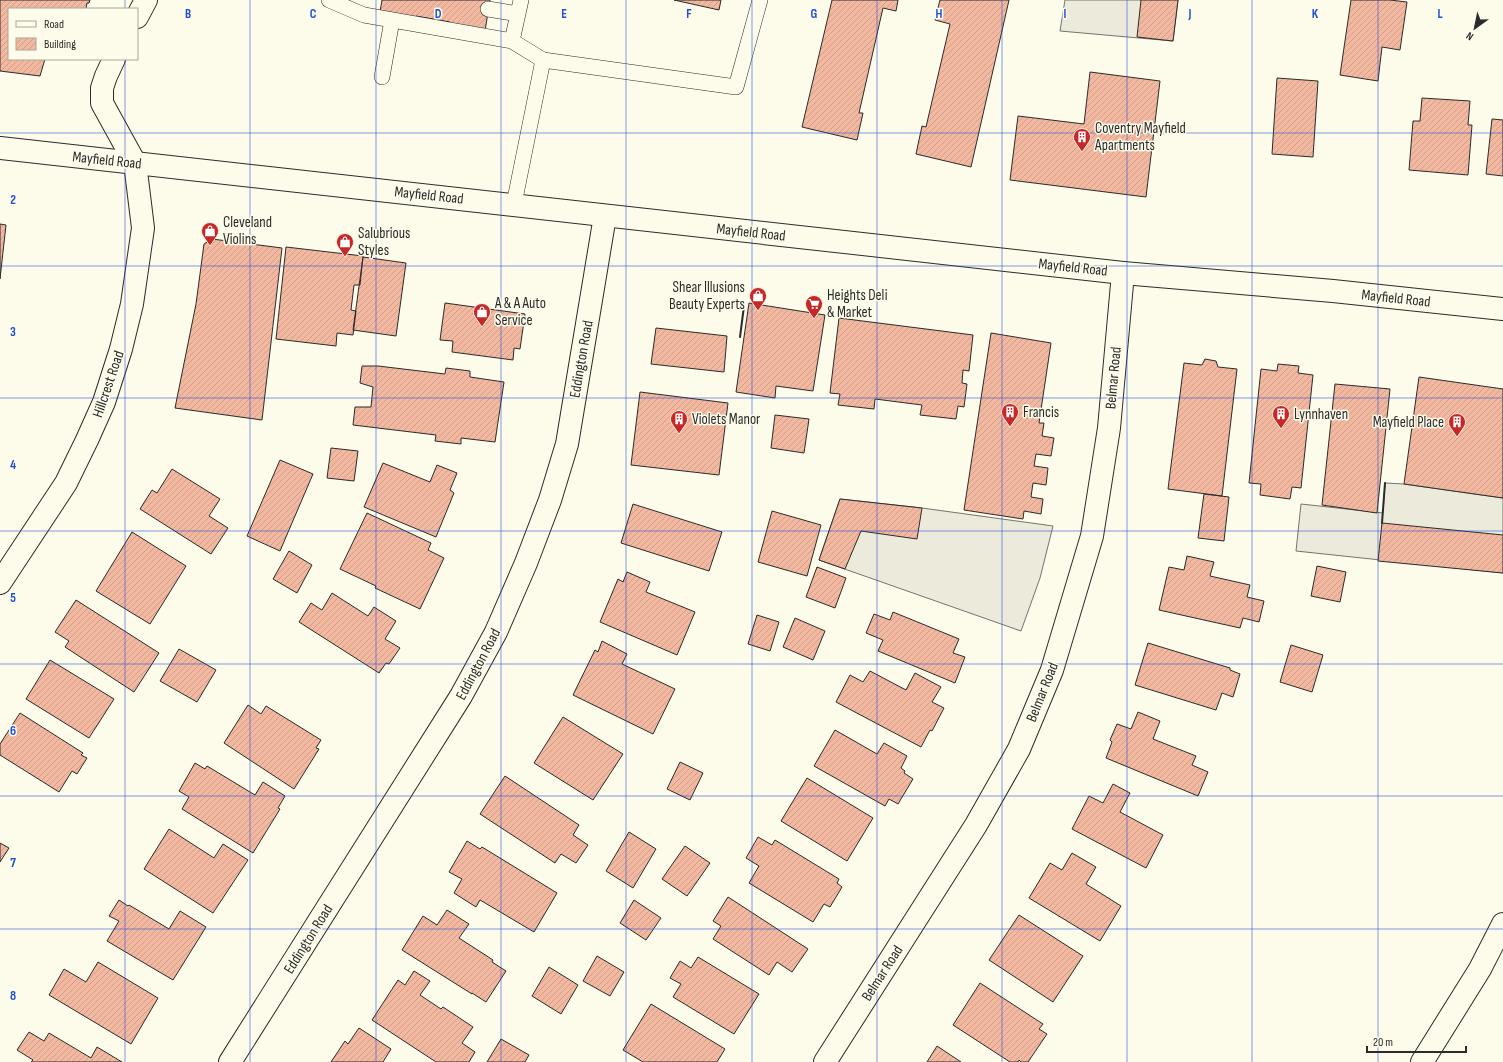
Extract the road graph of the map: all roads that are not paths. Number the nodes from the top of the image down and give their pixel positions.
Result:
1 (146, 0) edge
2 (329, 0) edge
3 (760, 0) edge
4 (519, 7) edge
5 (488, 9) dead end
6 (138, 15) edge
7 (392, 20) junction
8 (512, 41) junction
9 (114, 60) edge
10 (543, 60) junction
11 (382, 77) dead end
12 (0, 148) edge
13 (135, 163) junction
14 (514, 204) junction
15 (605, 216) junction
16 (1123, 273) junction
17 (1503, 309) edge
18 (0, 583) edge
19 (1503, 924) edge
20 (230, 1062) edge
21 (825, 1062) edge
22 (1422, 1062) edge

1 - 6 street
2 - 7 lane
3 - 10 lane
4 - 5 lane
4 - 8 lane
7 - 8 lane
7 - 11 lane
8 - 10 lane
9 - 13 street
10 - 14 lane
12 - 13 street, Mayfield Road
13 - 14 street, Mayfield Road
13 - 18 street, Hillcrest Road
14 - 15 street, Mayfield Road
15 - 16 street, Mayfield Road
15 - 20 street, Eddington Road
16 - 17 street, Mayfield Road
16 - 21 street, Belmar Road
19 - 22 street

